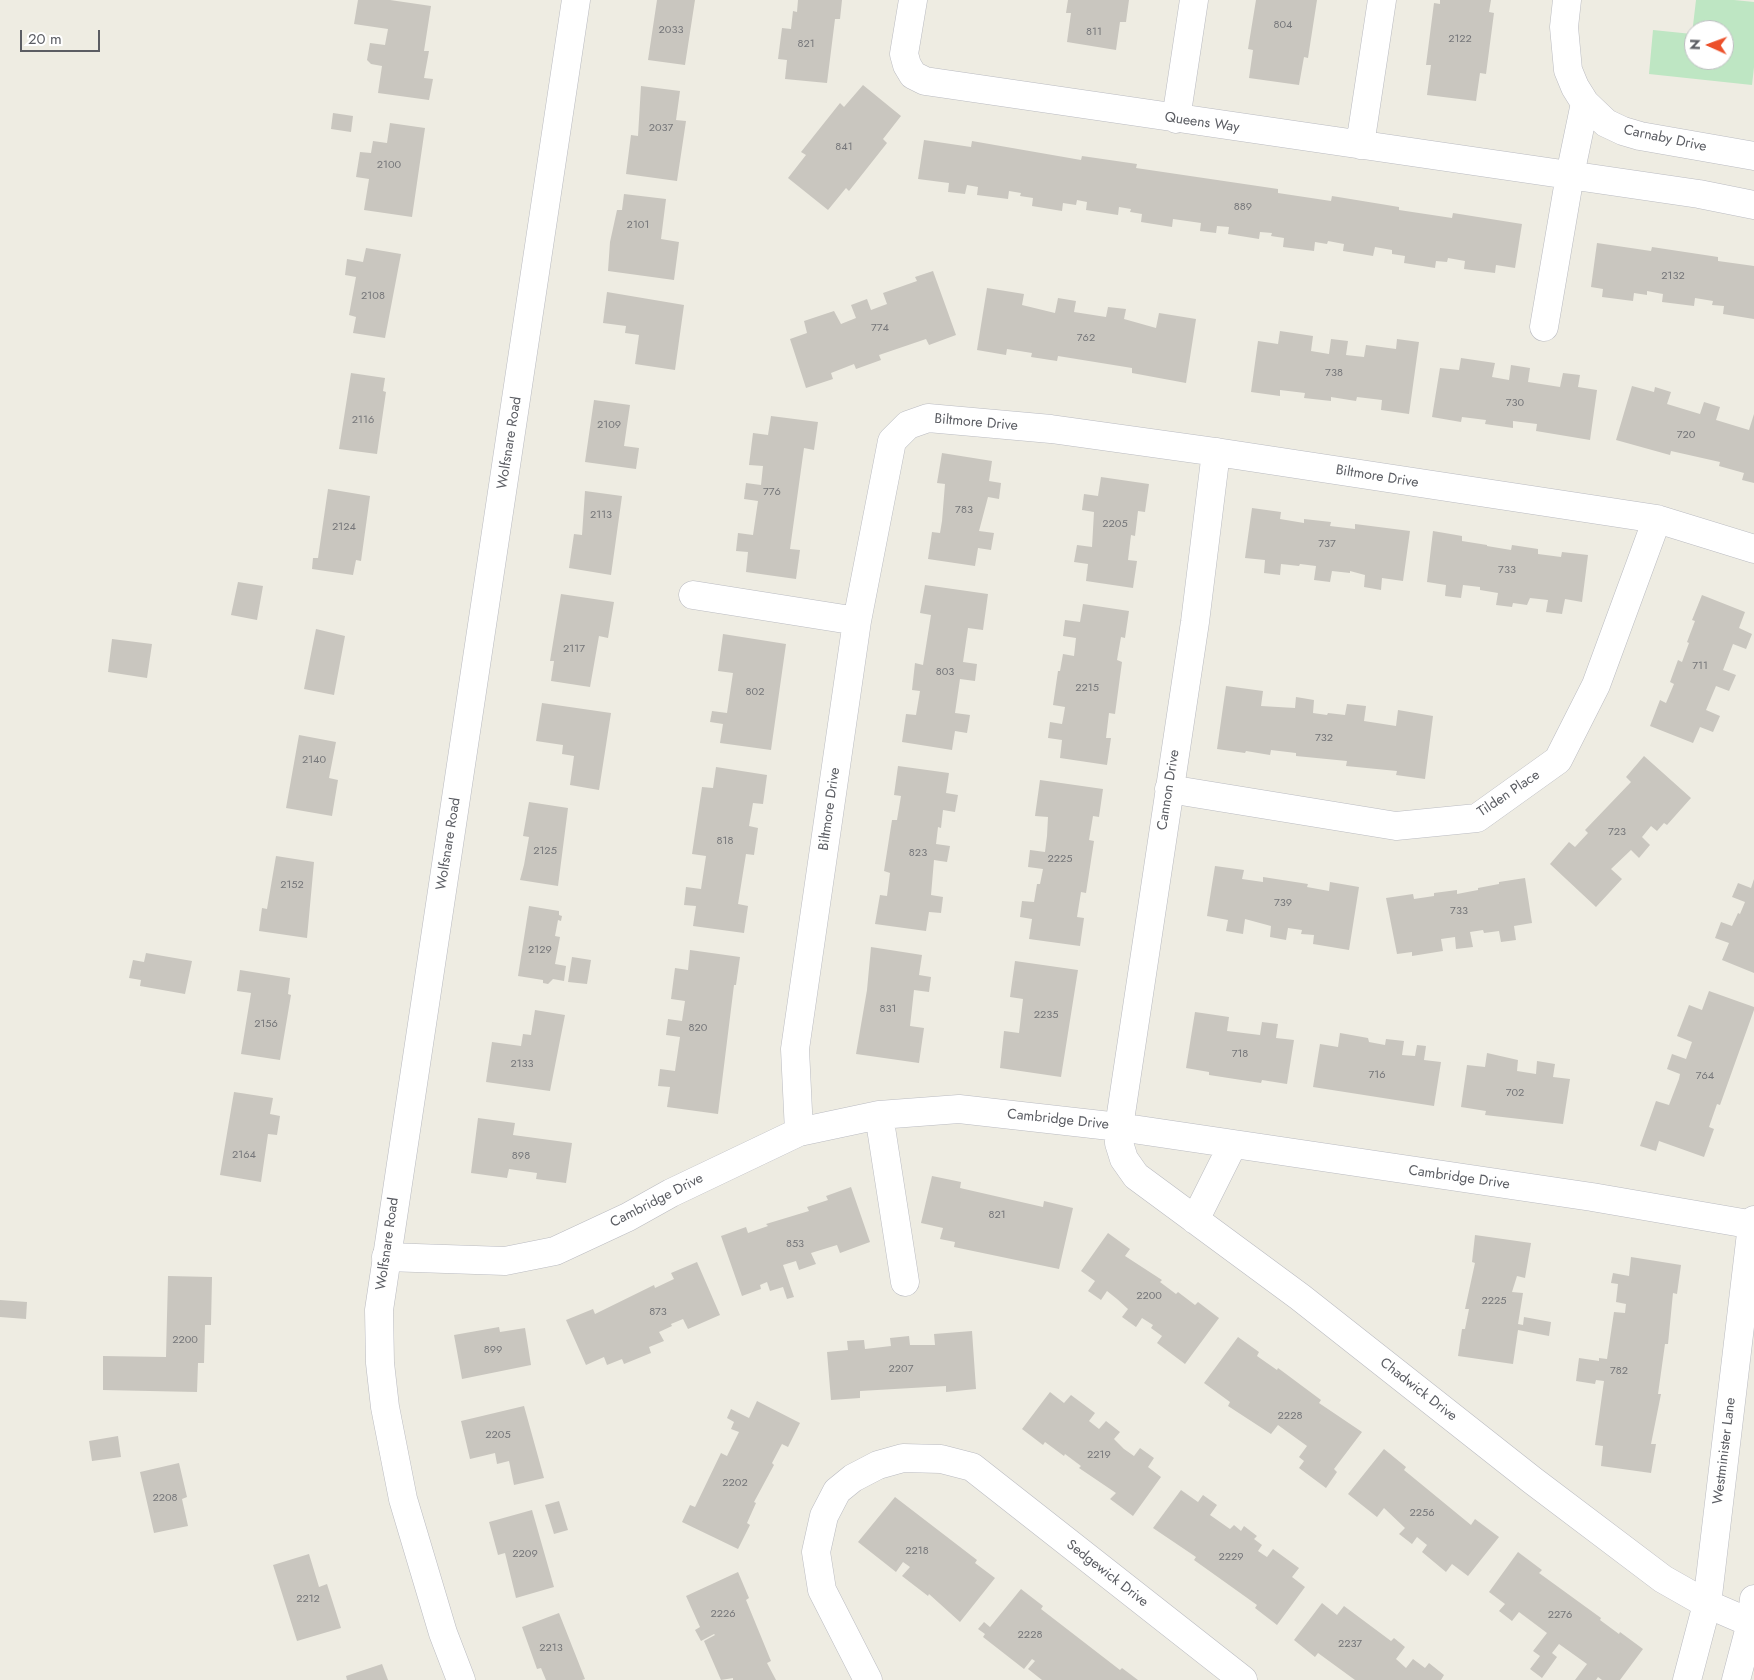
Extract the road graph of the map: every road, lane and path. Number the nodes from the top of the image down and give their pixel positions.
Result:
1 (576, 0) edge
2 (913, 0) edge
3 (1194, 0) edge
4 (1382, 0) edge
5 (1568, 0) edge
6 (1586, 103) junction
7 (1176, 119) junction
8 (1360, 145) junction
9 (1754, 156) edge
10 (1570, 175) junction
11 (1754, 205) edge
12 (1544, 327) dead end
13 (1216, 452) junction
14 (1657, 519) junction
15 (1754, 549) edge
16 (693, 595) dead end
17 (857, 621) junction
18 (1169, 789) junction
19 (879, 1115) junction
20 (1119, 1126) junction
21 (799, 1132) junction
22 (1233, 1144) junction
23 (1195, 1220) junction
24 (1753, 1224) edge
25 (386, 1257) junction
26 (905, 1282) dead end
27 (1707, 1604) junction
28 (1753, 1611) edge
29 (461, 1680) edge
30 (868, 1680) edge
31 (1243, 1680) edge
32 (1686, 1680) edge
33 (1736, 1680) edge

1 - 25 street, Wolfsnare Road
2 - 7 street, Queens Way
3 - 7 street
4 - 8 street
5 - 6 street, Carnaby Drive
6 - 9 street, Carnaby Drive
6 - 10 street
7 - 8 street, Queens Way
8 - 10 street, Queens Way
10 - 11 street, Queens Way
10 - 12 street
13 - 14 street, Biltmore Drive
13 - 17 street, Biltmore Drive
13 - 18 street, Cannon Drive
14 - 15 street, Biltmore Drive
14 - 18 street, Tilden Place
16 - 17 street
17 - 21 street, Biltmore Drive
18 - 20 street, Cannon Drive
19 - 20 street, Cambridge Drive
19 - 21 street, Cambridge Drive
19 - 26 street
20 - 22 street, Cambridge Drive
20 - 23 street, Chadwick Drive
21 - 25 street, Cambridge Drive
22 - 23 street
22 - 24 street, Cambridge Drive
23 - 27 street, Chadwick Drive
24 - 27 street, Westminister Lane
25 - 29 street, Wolfsnare Road
27 - 28 street, Chadwick Drive
27 - 32 street, Westminister Lane
28 - 33 street
30 - 31 street, Sedgewick Drive

